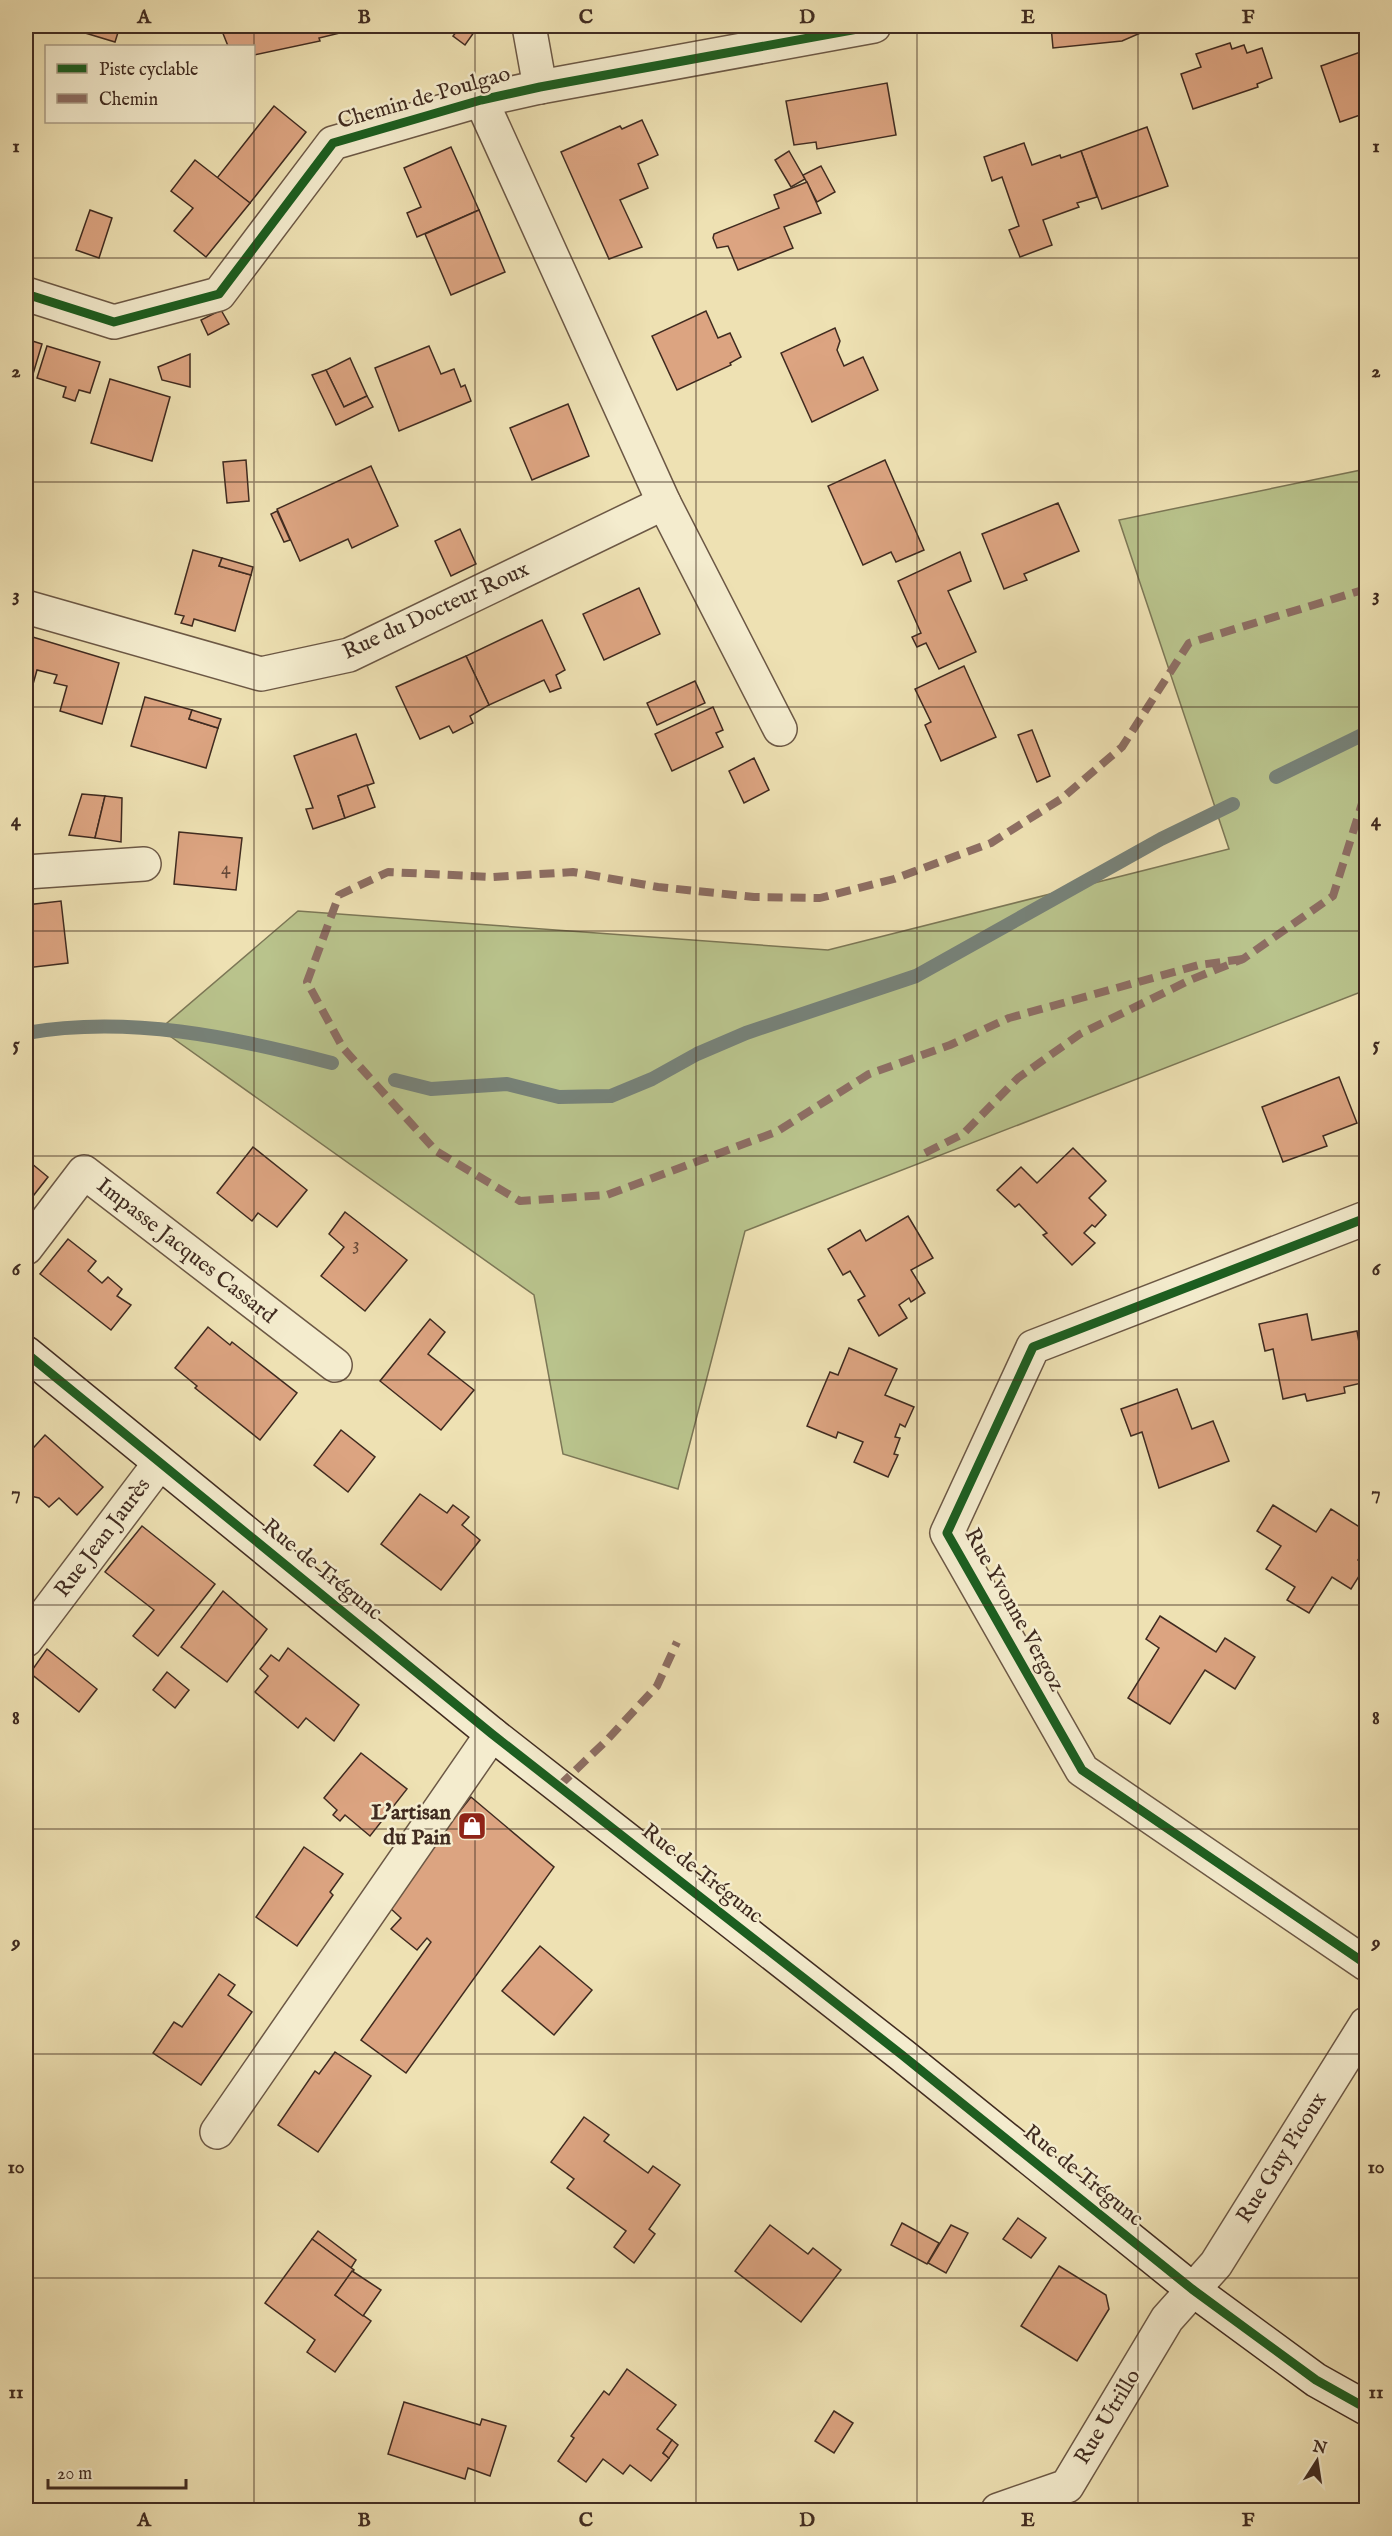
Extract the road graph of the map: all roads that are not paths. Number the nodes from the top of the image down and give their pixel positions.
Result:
1 (529, 26) edge
2 (874, 26) edge
3 (540, 87) junction
4 (481, 100) junction
5 (26, 294) edge
6 (664, 503) junction
7 (26, 607) edge
8 (780, 729) dead end
9 (144, 864) dead end
10 (26, 872) edge
11 (1366, 1218) edge
12 (26, 1248) edge
13 (26, 1353) edge
14 (335, 1365) dead end
15 (159, 1464) junction
16 (26, 1640) edge
17 (492, 1734) junction
18 (1366, 1965) edge
19 (1366, 2024) edge
20 (217, 2132) dead end
21 (1192, 2289) junction
22 (1366, 2408) edge
23 (998, 2511) edge

1 - 3 street
2 - 3 street, Chemin de Poulgao
3 - 4 street, Chemin de Poulgao
4 - 5 street, Chemin de Poulgao
4 - 6 street
6 - 7 street, Rue du Docteur Roux
6 - 8 street
9 - 10 street
11 - 18 street, Rue Yvonne Vergoz
12 - 14 street, Impasse Jacques Cassard
13 - 15 street, Rue de Trégunc
15 - 16 street, Rue Jean Jaurès
15 - 17 street, Rue de Trégunc
17 - 20 street
17 - 21 street, Rue de Trégunc
19 - 21 street, Rue Guy Picoux
21 - 22 street, Rue de Trégunc
21 - 23 street, Rue Utrillo

